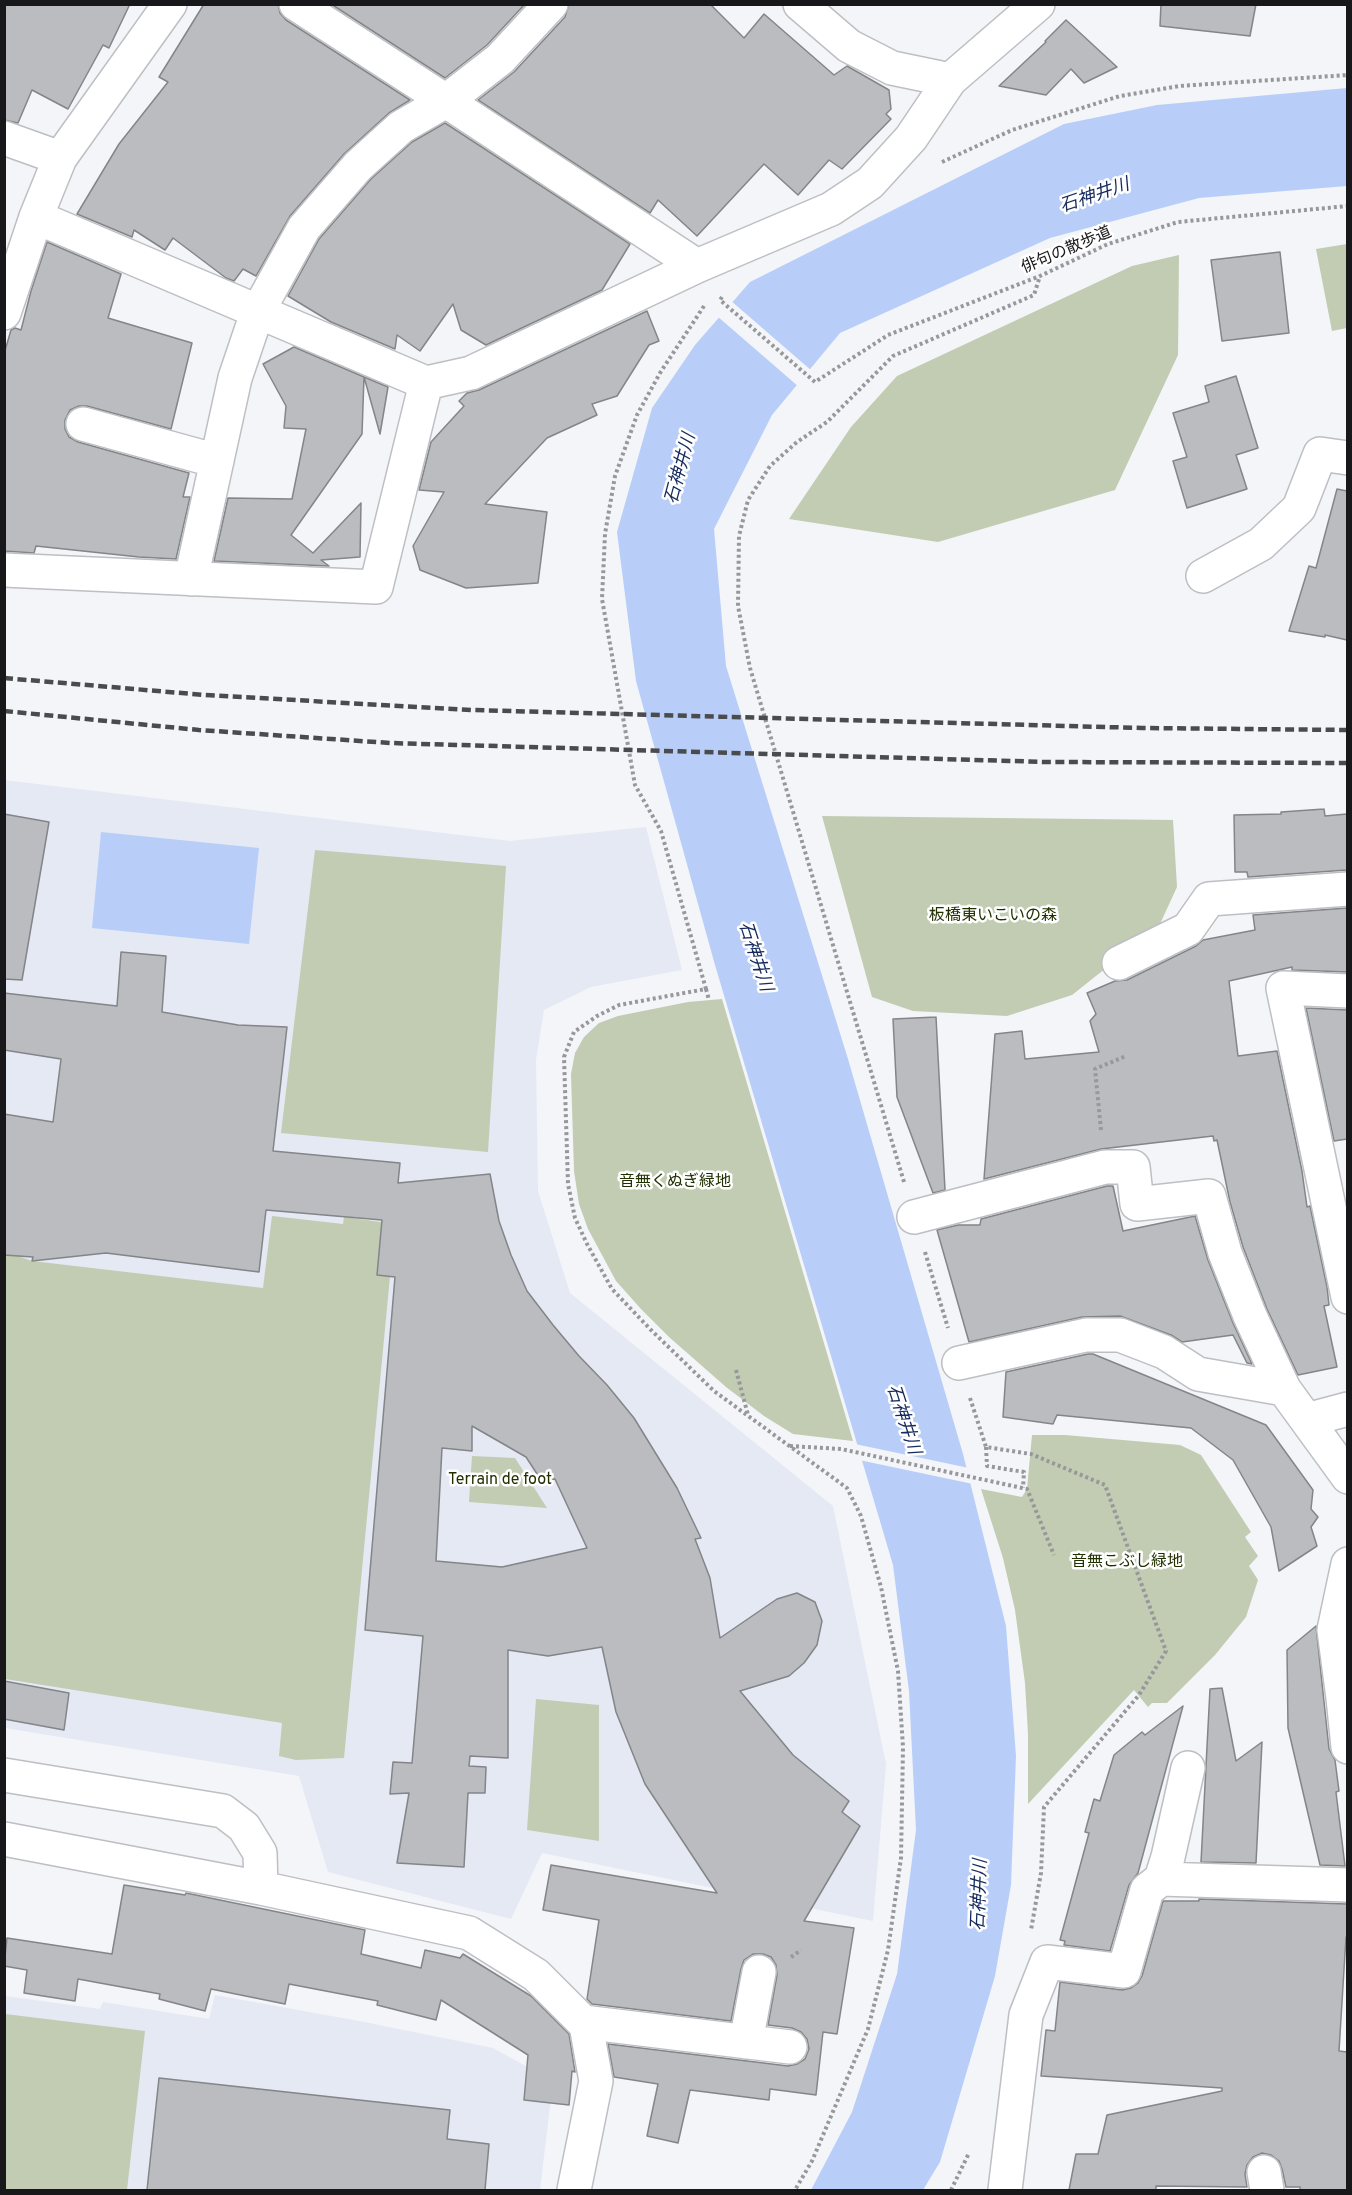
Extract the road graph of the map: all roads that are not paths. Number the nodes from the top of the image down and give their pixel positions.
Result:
1 (170, 4) edge
2 (296, 4) edge
3 (551, 4) edge
4 (800, 4) edge
5 (1038, 4) edge
6 (339, 16) edge
7 (950, 80) junction
8 (446, 100) junction
9 (4, 138) edge
10 (60, 158) junction
11 (36, 217) junction
12 (697, 266) junction
13 (4, 313) edge
14 (257, 313) junction
15 (426, 383) junction
16 (83, 424) dead end
17 (1347, 458) edge
18 (217, 461) junction
19 (4, 570) edge
20 (1203, 576) dead end
21 (191, 579) junction
22 (1347, 889) edge
23 (1119, 963) dead end
24 (1347, 991) edge
25 (914, 1217) road end
26 (1347, 1297) edge
27 (959, 1363) road end
28 (1284, 1389) junction
29 (1347, 1409) edge
30 (1306, 1420) junction
31 (1347, 1477) edge
32 (1347, 1564) edge
33 (1345, 1698) edge
34 (1347, 1747) edge
35 (1188, 1768) dead end
36 (4, 1775) edge
37 (4, 1839) edge
38 (1161, 1879) junction
39 (1347, 1885) edge
40 (261, 1888) junction
41 (759, 1972) dead end
42 (583, 2022) junction
43 (746, 2042) junction
44 (790, 2047) dead end
45 (574, 2190) edge
46 (1005, 2190) edge

1 - 10 street
2 - 6 street
3 - 8 street
4 - 7 street
5 - 7 street
6 - 8 street
7 - 12 street
8 - 12 street
8 - 14 street
9 - 10 street
10 - 11 street
11 - 13 street
11 - 14 street
12 - 15 street
14 - 15 street
14 - 18 street
15 - 21 street
16 - 18 street
17 - 20 street
18 - 21 street
19 - 21 street
22 - 23 street
24 - 26 street
25 - 28 street
27 - 28 street
28 - 30 street
29 - 30 street
30 - 31 street
32 - 33 street
33 - 34 street
35 - 38 street
36 - 40 street
37 - 40 street
38 - 39 street
38 - 46 street
40 - 42 street
41 - 43 street
42 - 43 street
42 - 45 street
43 - 44 street

